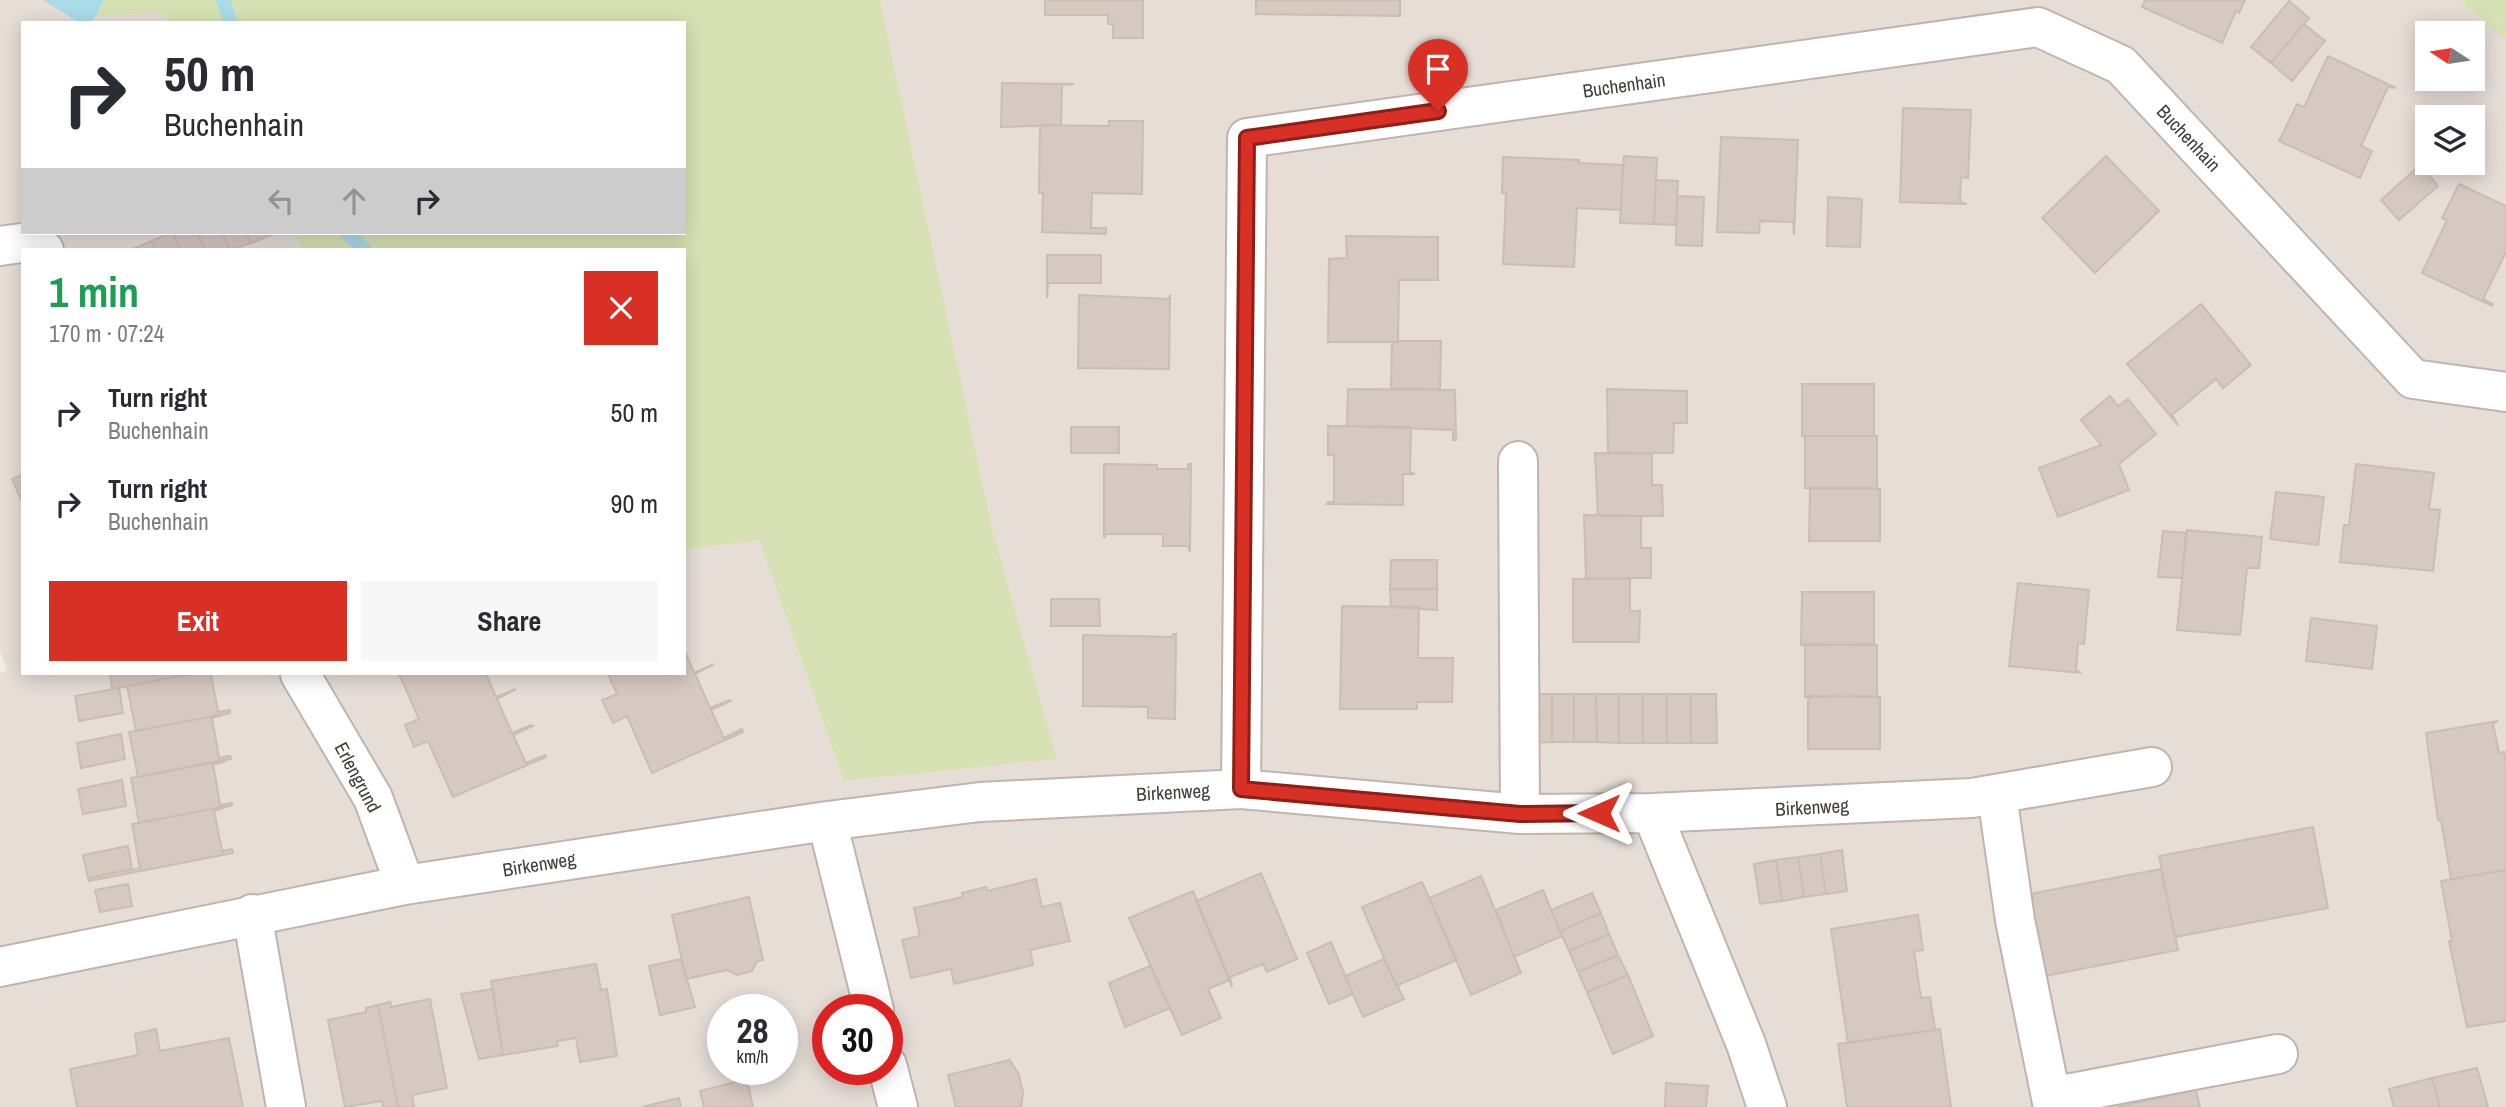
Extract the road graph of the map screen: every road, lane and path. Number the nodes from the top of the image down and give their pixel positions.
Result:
1 (0, 246) edge
2 (40, 248) edge
3 (2506, 392) edge
4 (1518, 461) dead end
5 (301, 675) edge
6 (2151, 767) dead end
7 (1241, 789) junction
8 (1984, 796) junction
9 (1652, 813) junction
10 (1520, 814) junction
11 (827, 821) junction
12 (405, 885) junction
13 (252, 914) junction
14 (0, 967) edge
15 (870, 994) edge
16 (2278, 1054) dead end
17 (892, 1085) edge
18 (2052, 1102) edge
19 (286, 1107) edge
20 (898, 1107) edge
21 (1767, 1107) edge

1 - 2 street
3 - 7 street, Buchenhain
4 - 10 street
5 - 12 street, Erlengrund
6 - 8 street, Birkenweg
7 - 10 street, Birkenweg
7 - 11 street, Birkenweg
8 - 9 street, Birkenweg
8 - 18 street
9 - 10 street, Birkenweg
9 - 21 street
11 - 12 street, Birkenweg
11 - 15 street
12 - 13 street, Birkenweg
13 - 14 street, Birkenweg
13 - 19 street
16 - 18 street
17 - 20 street

